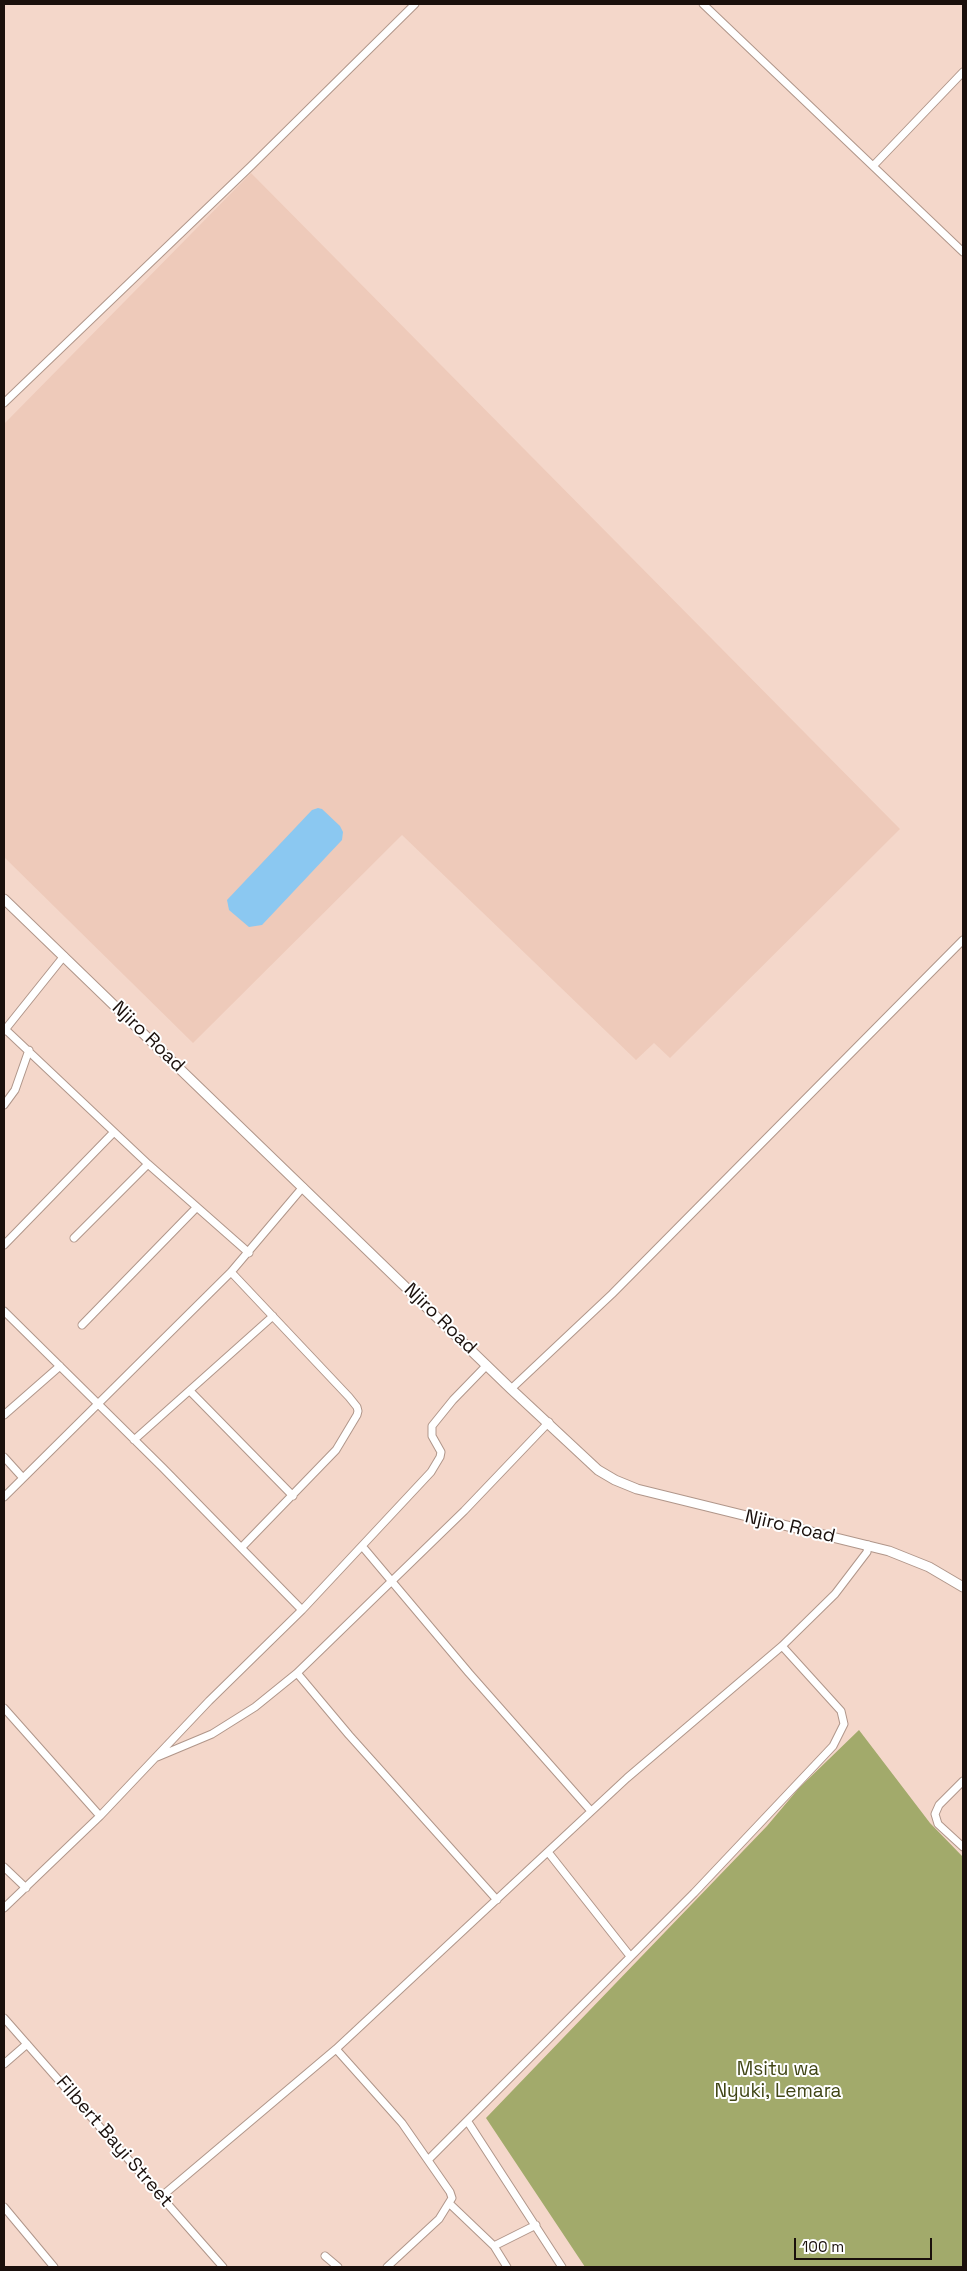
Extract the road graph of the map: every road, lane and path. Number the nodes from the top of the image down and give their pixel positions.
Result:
1 (415, 4) edge
2 (704, 4) edge
3 (963, 72) edge
4 (874, 165) junction
5 (963, 252) edge
6 (4, 403) edge
7 (4, 899) edge
8 (963, 940) edge
9 (64, 956) junction
10 (5, 1030) edge
11 (29, 1050) junction
12 (4, 1105) edge
13 (114, 1132) junction
14 (148, 1164) junction
15 (303, 1187) junction
16 (196, 1208) junction
17 (74, 1238) dead end
18 (4, 1245) edge
19 (249, 1253) junction
20 (231, 1272) junction
21 (4, 1310) edge
22 (272, 1316) junction
23 (82, 1325) dead end
24 (488, 1365) junction
25 (60, 1366) junction
26 (511, 1389) junction
27 (190, 1391) junction
28 (99, 1404) junction
29 (4, 1414) edge
30 (549, 1422) junction
31 (134, 1440) junction
32 (4, 1457) edge
33 (23, 1478) junction
34 (293, 1496) junction
35 (4, 1497) edge
36 (868, 1544) junction
37 (362, 1546) junction
38 (242, 1547) junction
39 (391, 1581) junction
40 (963, 1587) edge
41 (302, 1610) junction
42 (782, 1646) junction
43 (297, 1673) junction
44 (4, 1708) edge
45 (155, 1758) junction
46 (963, 1781) edge
47 (591, 1811) junction
48 (100, 1816) junction
49 (963, 1847) edge
50 (548, 1852) junction
51 (4, 1867) edge
52 (26, 1888) junction
53 (497, 1900) junction
54 (4, 1908) edge
55 (630, 1956) junction
56 (4, 2018) edge
57 (27, 2044) junction
58 (336, 2049) junction
59 (4, 2064) edge
60 (468, 2122) junction
61 (428, 2160) junction
62 (162, 2196) junction
63 (450, 2204) junction
64 (4, 2207) edge
65 (536, 2226) junction
66 (494, 2246) junction
67 (325, 2256) dead end
68 (54, 2267) edge
69 (223, 2267) edge
70 (338, 2267) edge
71 (387, 2267) edge
72 (507, 2267) edge
73 (562, 2267) edge

1 - 6 street
2 - 4 street
3 - 4 street
4 - 5 street
7 - 9 street, Njiro Road
8 - 26 street
9 - 10 street
9 - 15 street, Njiro Road
10 - 11 street
11 - 12 street
11 - 13 street
13 - 14 street
13 - 18 street
14 - 16 street
14 - 17 street
15 - 19 street
15 - 24 street, Njiro Road
16 - 19 street
16 - 23 street
19 - 20 street
20 - 22 street
20 - 28 street
21 - 25 street
22 - 27 street
22 - 34 street
24 - 26 street, Njiro Road
24 - 37 street
25 - 28 street
25 - 29 street
26 - 30 street, Njiro Road
27 - 31 street
27 - 34 street
28 - 31 street
28 - 33 street
30 - 36 street, Njiro Road
30 - 39 street
31 - 38 street
32 - 33 street
33 - 35 street
34 - 38 street
36 - 40 street, Njiro Road
36 - 42 street
37 - 39 street
37 - 41 street
38 - 41 street
39 - 43 street
39 - 47 street
41 - 45 street
42 - 47 street
42 - 55 street
43 - 45 street
43 - 53 street
44 - 48 street
45 - 48 street
46 - 49 street
47 - 50 street
48 - 52 street
50 - 53 street
50 - 55 street
51 - 52 street
52 - 54 street
53 - 58 street
55 - 60 street
56 - 57 street, Filbert Bayi Street
57 - 59 street
57 - 62 street, Filbert Bayi Street
58 - 61 street
58 - 62 street
60 - 61 street
60 - 65 street
61 - 63 street
62 - 69 street, Filbert Bayi Street
63 - 66 street
63 - 71 street
64 - 68 street
65 - 66 street
65 - 73 street
66 - 72 street
67 - 70 street

